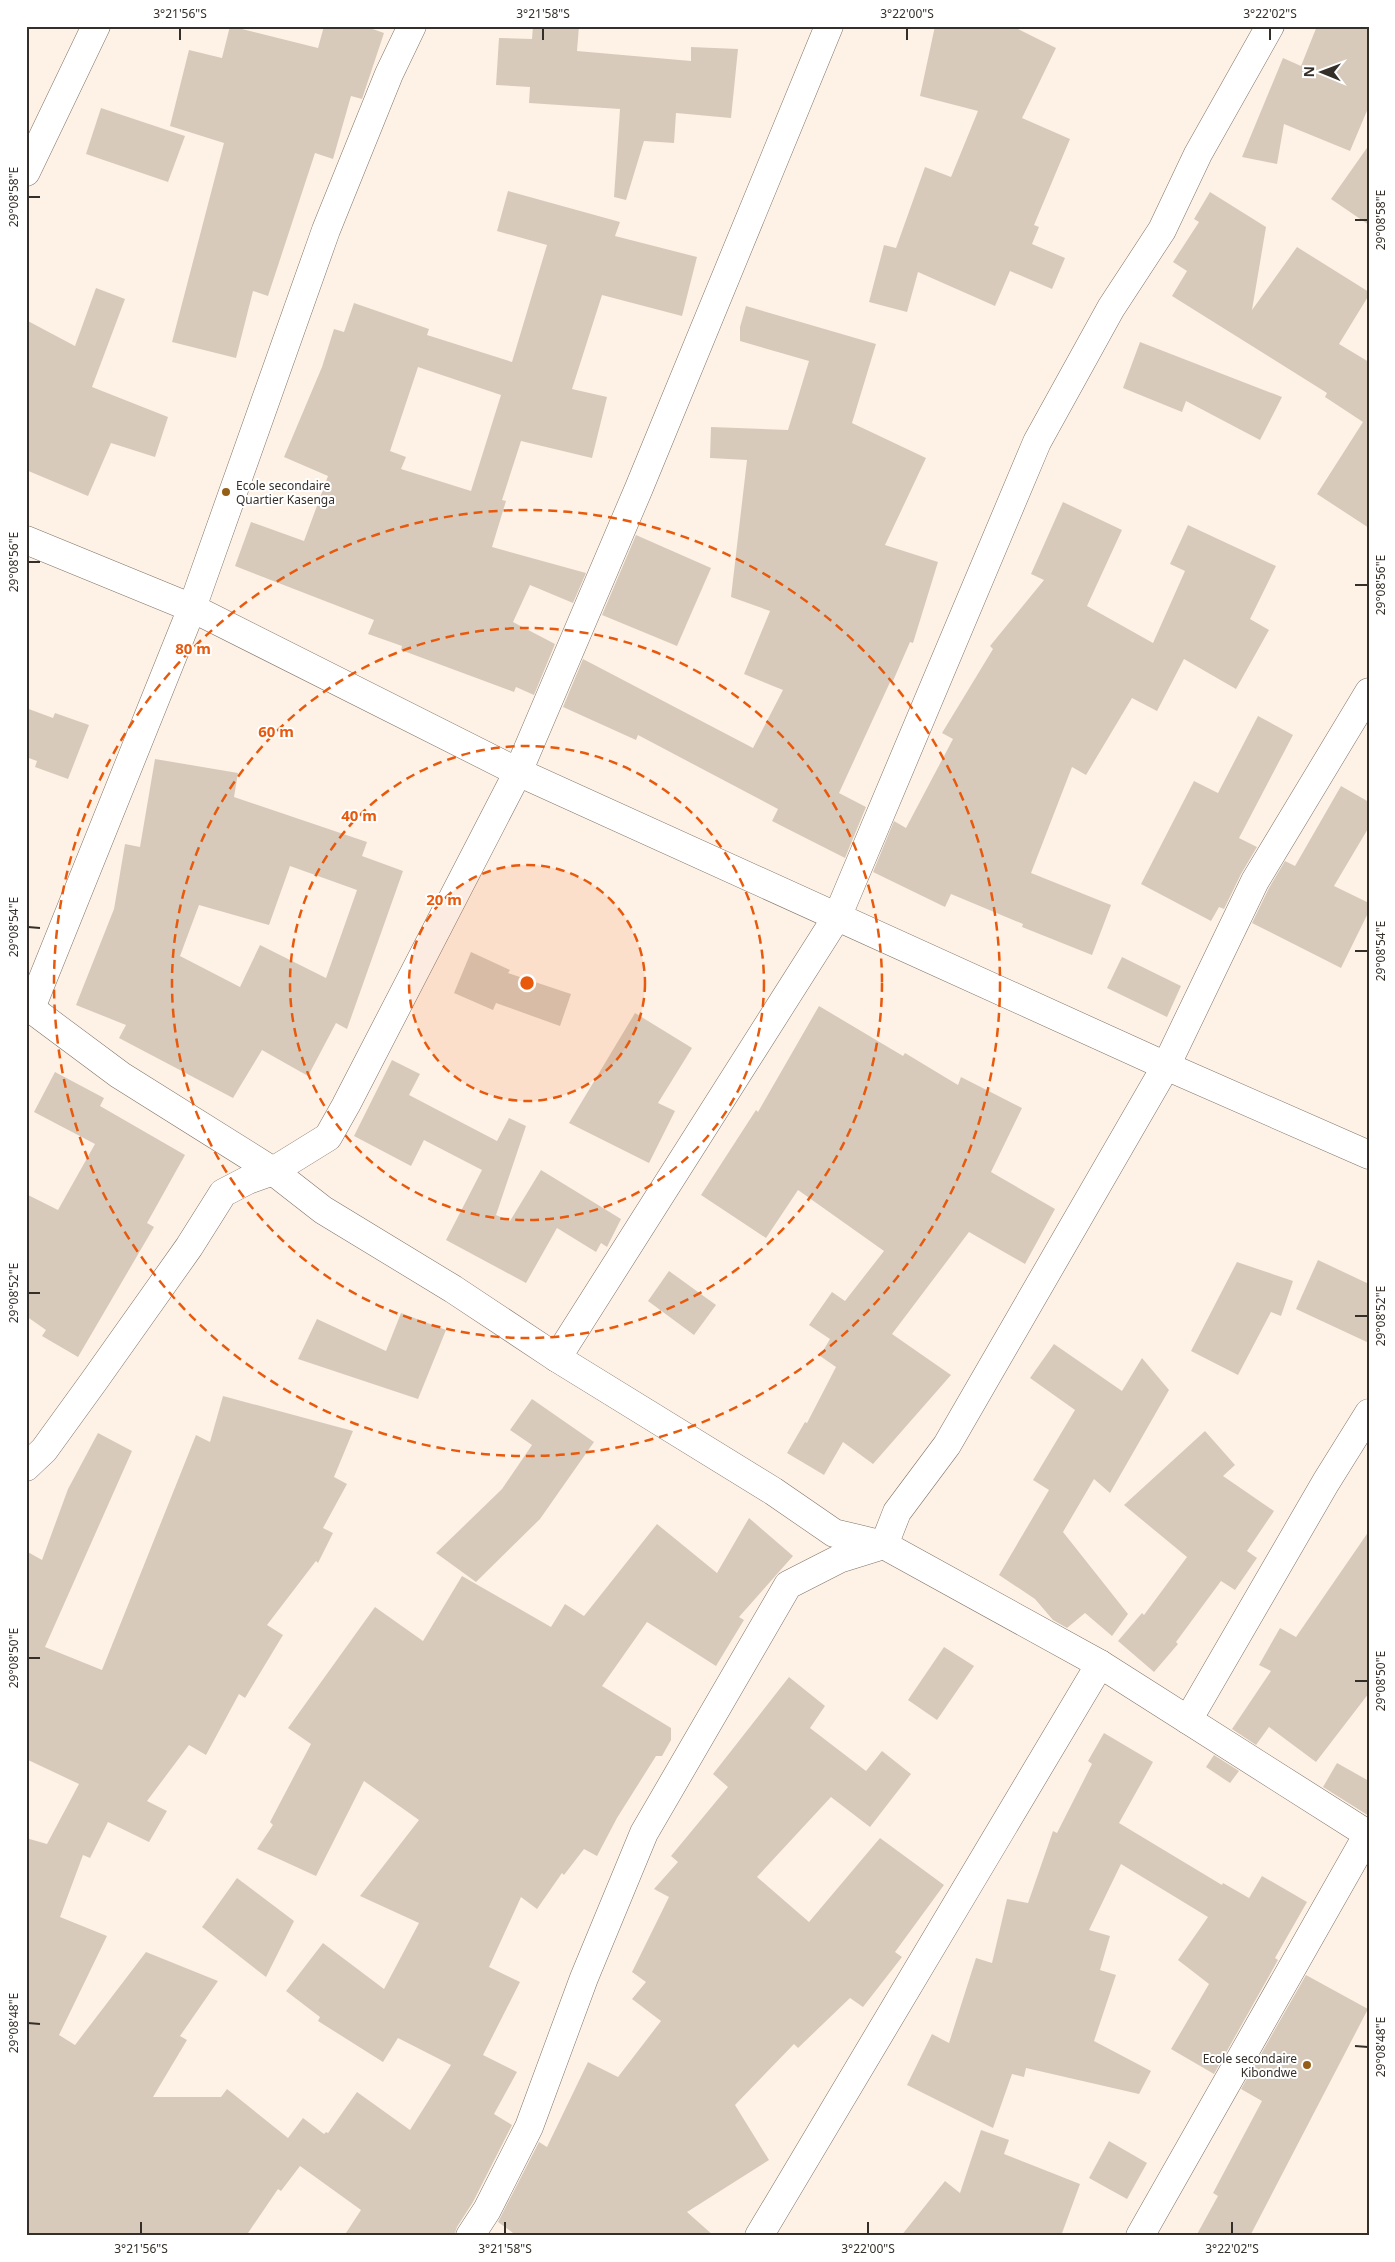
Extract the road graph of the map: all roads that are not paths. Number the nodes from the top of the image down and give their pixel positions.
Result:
1 (96, 26) edge
2 (412, 26) edge
3 (829, 26) edge
4 (1270, 26) edge
5 (26, 172) edge
6 (26, 540) edge
7 (192, 608) junction
8 (1369, 692) edge
9 (518, 772) junction
10 (838, 915) junction
11 (29, 1006) edge
12 (1166, 1066) junction
13 (1369, 1155) edge
14 (273, 1171) junction
15 (557, 1358) junction
16 (1369, 1413) edge
17 (26, 1467) edge
18 (884, 1545) junction
19 (1100, 1664) junction
20 (1188, 1720) junction
21 (1368, 1834) edge
22 (470, 2236) edge
23 (759, 2236) edge
24 (1140, 2236) edge

1 - 5 main road
2 - 7 main road
3 - 9 main road
4 - 10 main road
6 - 7 main road
7 - 9 main road
7 - 11 main road
8 - 12 main road
9 - 10 main road
9 - 14 main road
10 - 12 main road
10 - 15 main road
11 - 14 main road
12 - 13 main road
12 - 18 main road
14 - 15 main road
14 - 17 main road
15 - 18 main road
16 - 20 main road
18 - 19 main road
18 - 22 main road
19 - 20 main road
19 - 23 main road
20 - 21 main road
21 - 24 main road

